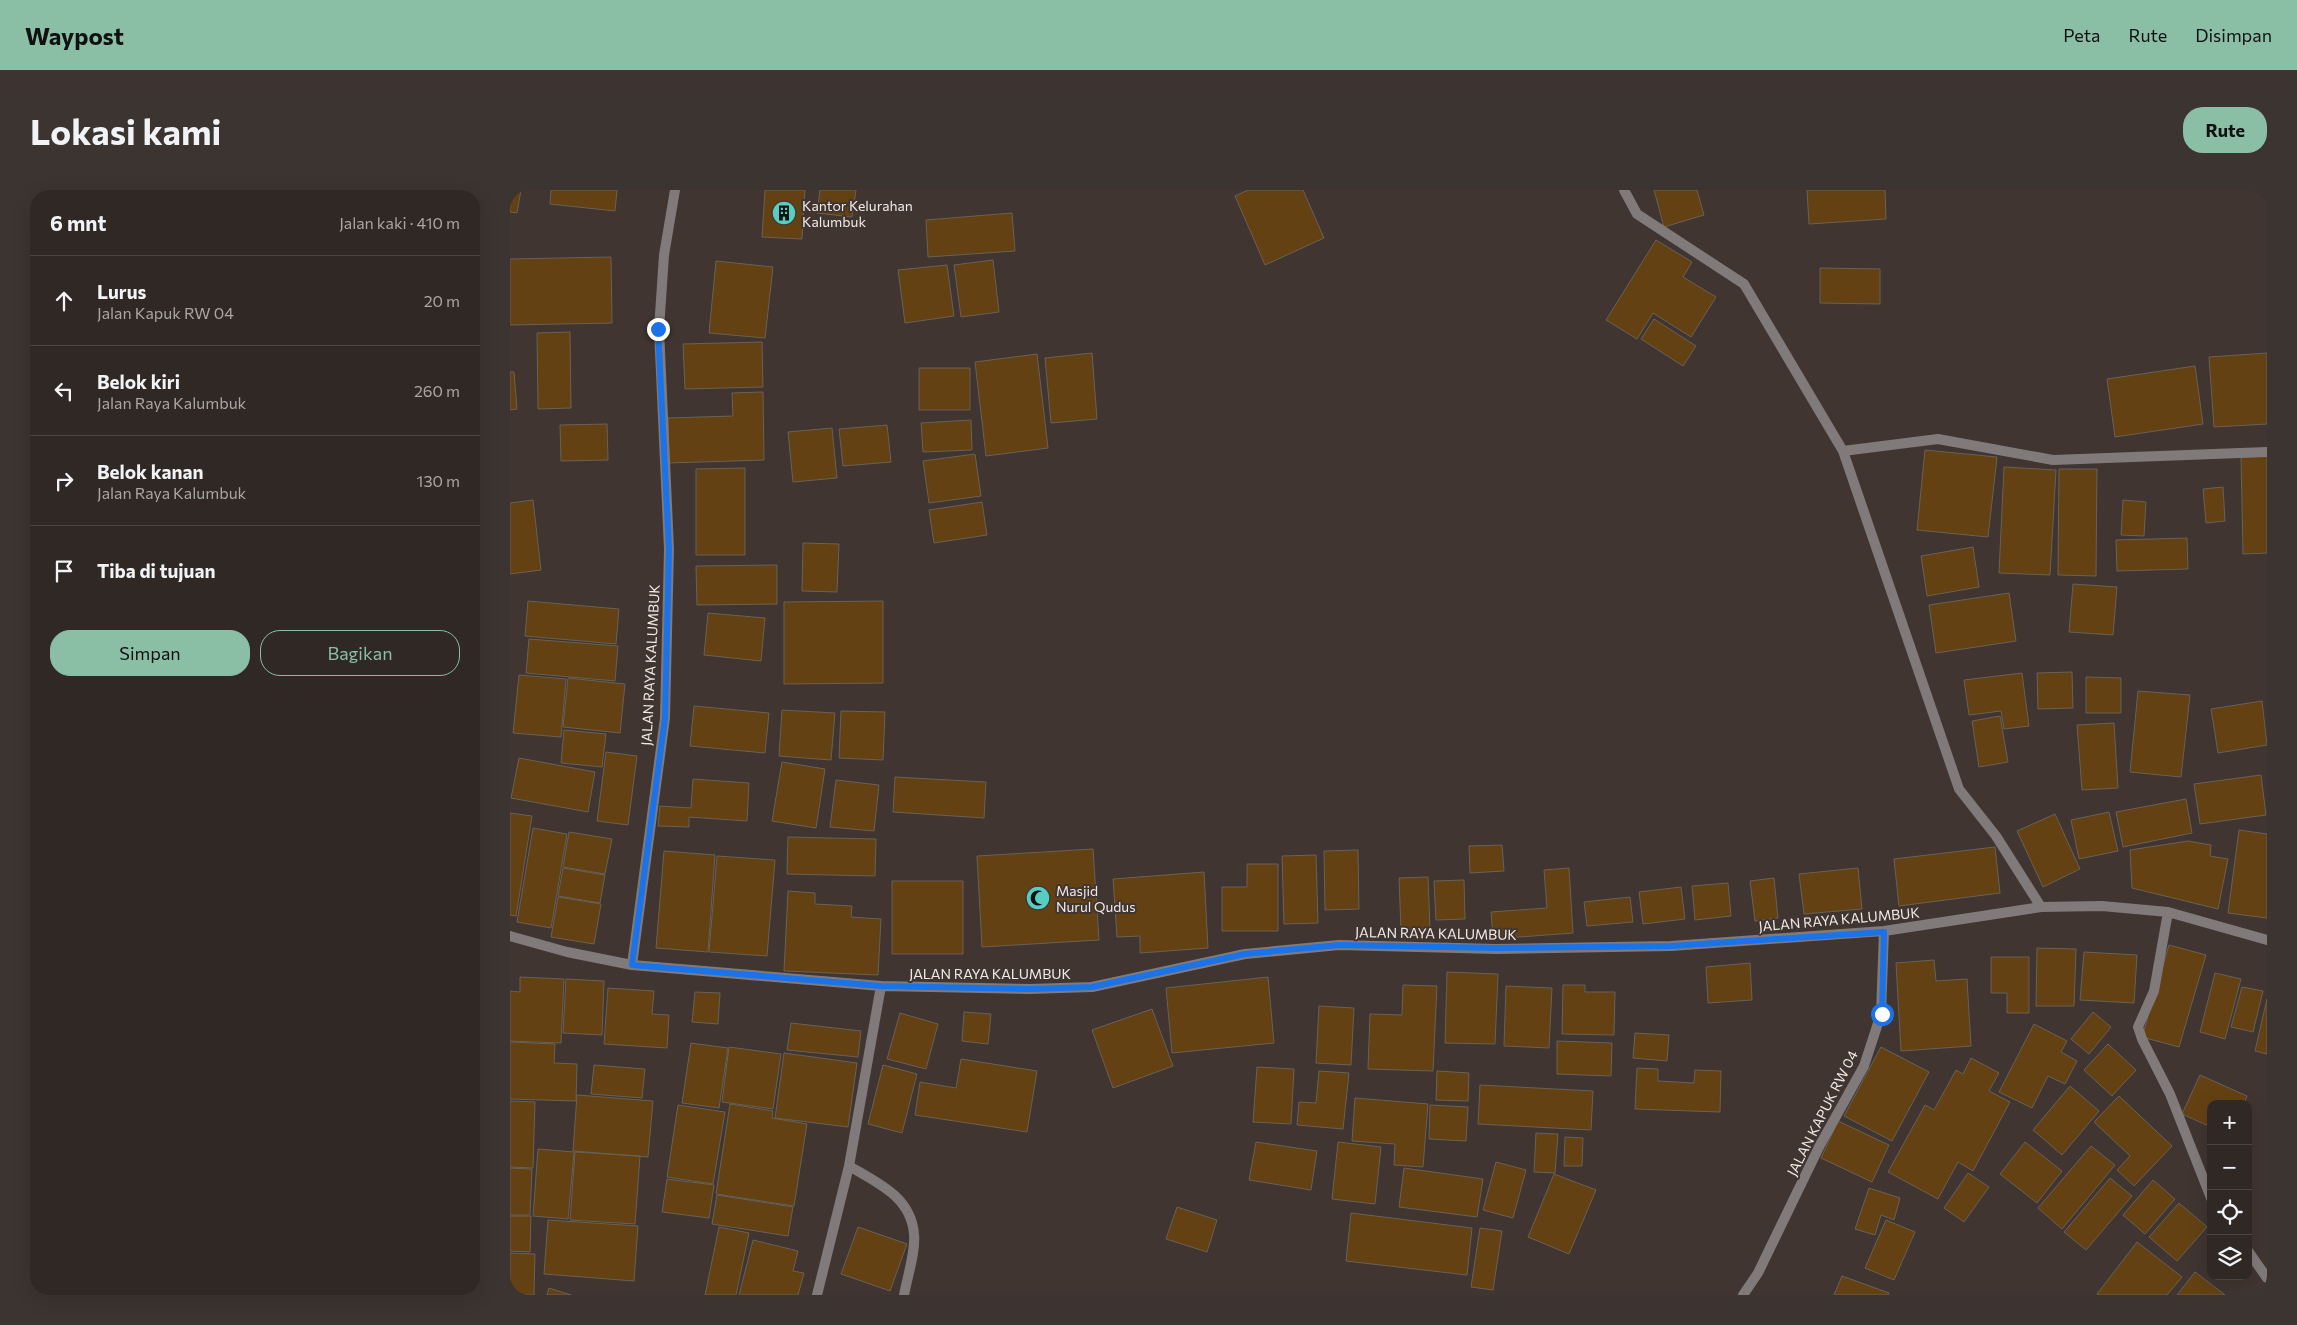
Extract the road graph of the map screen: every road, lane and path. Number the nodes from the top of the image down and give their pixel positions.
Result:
1 (675, 190) edge
2 (1624, 190) edge
3 (1844, 451) junction
4 (2267, 452) edge
5 (2041, 907) junction
6 (2168, 912) junction
7 (1884, 932) junction
8 (510, 936) edge
9 (2267, 940) edge
10 (632, 965) junction
11 (881, 986) junction
12 (849, 1166) junction
13 (2208, 1190) edge
14 (2252, 1257) edge
15 (2267, 1278) edge
16 (817, 1295) edge
17 (904, 1295) edge
18 (1742, 1295) edge

1 - 10 street, JALAN RAYA KALUMBUK
2 - 3 street
3 - 4 street
3 - 5 street
5 - 6 street, JALAN RAYA KALUMBUK
5 - 7 street, JALAN RAYA KALUMBUK
6 - 9 street, JALAN RAYA KALUMBUK
6 - 13 street
7 - 11 street, JALAN RAYA KALUMBUK
7 - 18 street, JALAN KAPUK RW 04
8 - 10 street
10 - 11 street, JALAN RAYA KALUMBUK
11 - 12 street
12 - 16 street
12 - 17 street
14 - 15 street

